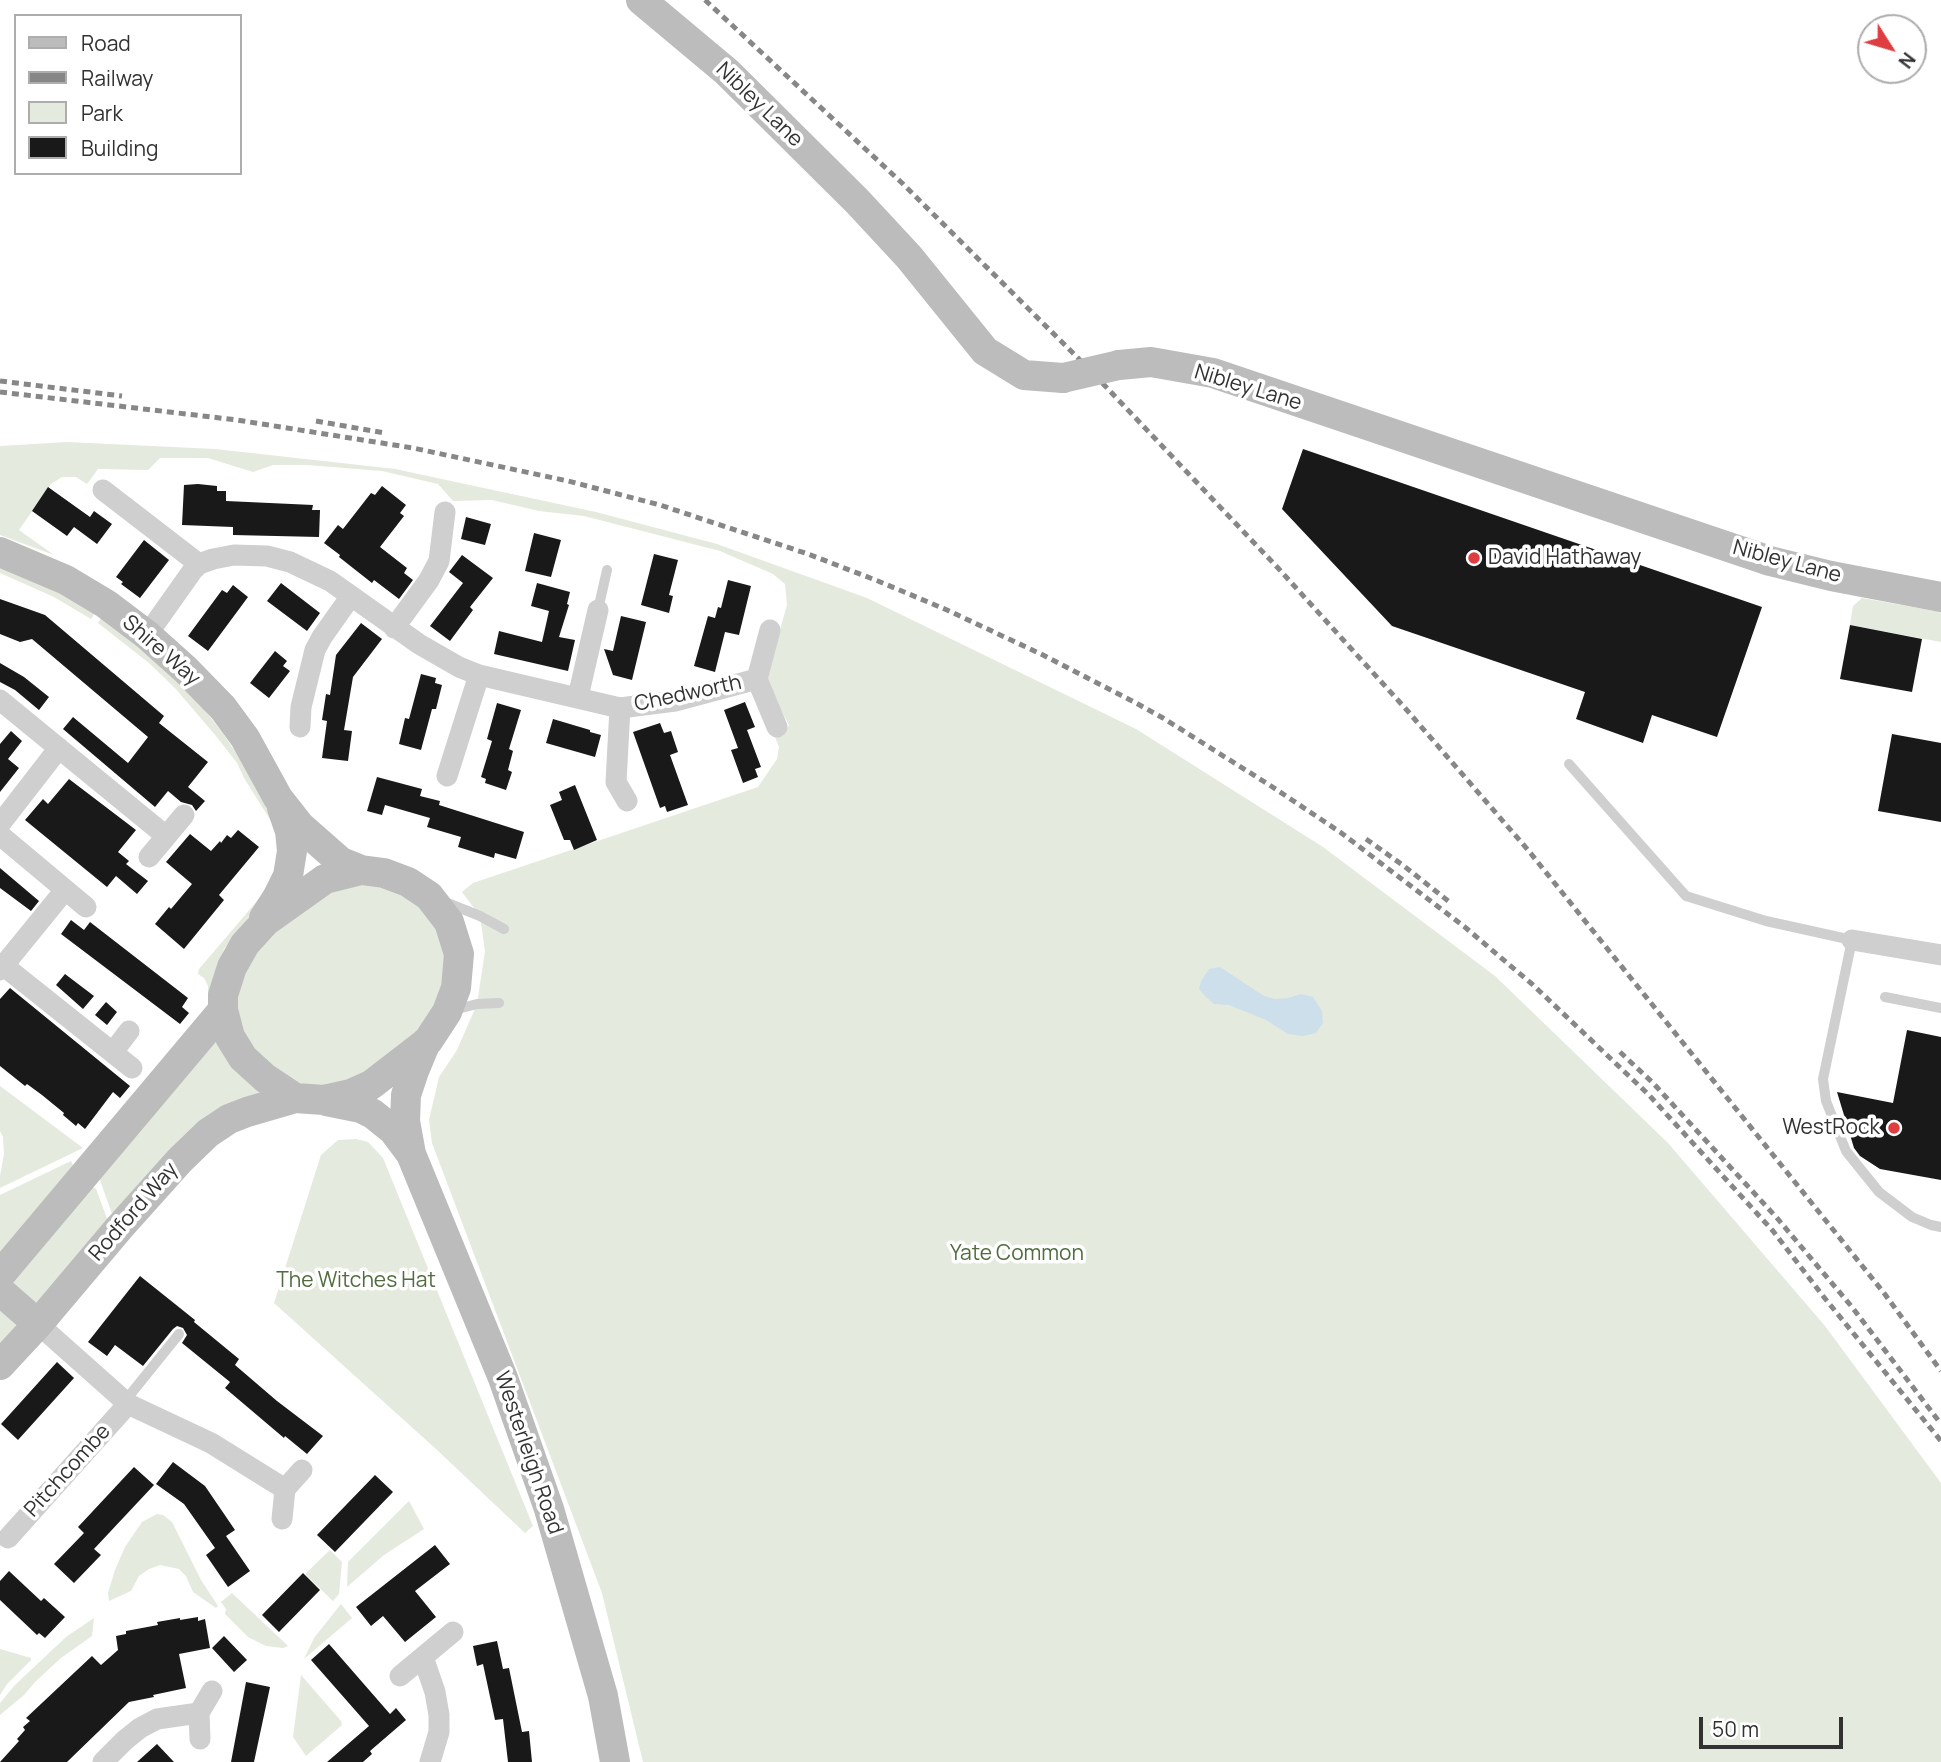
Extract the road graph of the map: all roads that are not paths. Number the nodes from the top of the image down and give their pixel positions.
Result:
1 (641, 0) edge
2 (103, 490) dead end
3 (445, 512) dead end
4 (0, 552) edge
5 (199, 564) junction
6 (607, 570) dead end
7 (351, 596) junction
8 (1941, 597) edge
9 (598, 610) joint
10 (394, 628) junction
11 (770, 630) dead end
12 (148, 635) junction
13 (479, 675) junction
14 (757, 679) junction
15 (578, 697) junction
16 (0, 700) edge
17 (620, 708) junction
18 (300, 727) dead end
19 (777, 727) dead end
20 (59, 748) junction
21 (1569, 764) dead end
22 (447, 776) dead end
23 (278, 798) junction
24 (627, 801) dead end
25 (184, 815) dead end
26 (0, 824) edge
27 (0, 835) edge
28 (166, 836) junction
29 (149, 857) dead end
30 (361, 870) junction
31 (65, 890) junction
32 (429, 896) junction
33 (86, 907) dead end
34 (504, 929) dead end
35 (254, 934) junction
36 (1852, 940) junction
37 (1941, 955) edge
38 (2, 968) edge
39 (1885, 997) dead end
40 (499, 1003) dead end
41 (1941, 1008) edge
42 (223, 1010) junction
43 (447, 1012) junction
44 (130, 1031) dead end
45 (426, 1042) junction
46 (113, 1052) junction
47 (132, 1068) dead end
48 (295, 1098) junction
49 (324, 1100) junction
50 (411, 1154) junction
51 (1941, 1227) edge
52 (0, 1275) edge
53 (0, 1291) edge
54 (38, 1324) junction
55 (179, 1334) dead end
56 (0, 1365) edge
57 (127, 1403) junction
58 (302, 1470) dead end
59 (285, 1489) junction
60 (282, 1519) dead end
61 (8, 1538) dead end
62 (453, 1632) dead end
63 (423, 1657) junction
64 (400, 1676) dead end
65 (212, 1690) dead end
66 (199, 1713) junction
67 (200, 1739) dead end
68 (103, 1762) edge
69 (430, 1762) edge
70 (615, 1762) edge

1 - 8 street, Nibley Lane, bridge
2 - 5 street
3 - 10 street
4 - 12 street, Shire Way
5 - 7 street, Chedworth
5 - 12 street
6 - 9 lane
7 - 10 street, Chedworth
7 - 18 street
9 - 15 street
10 - 13 street, Chedworth
11 - 14 street, Chedworth
12 - 23 street, Shire Way
13 - 15 street, Chedworth
13 - 22 street
14 - 17 street, Chedworth
14 - 19 street, Chedworth
15 - 17 street, Chedworth
16 - 20 street
17 - 24 street, Chedworth
20 - 26 street
20 - 28 street
21 - 36 lane
23 - 30 street, Shire Way
23 - 35 street, Shire Way
25 - 28 street
27 - 31 street
28 - 29 street
30 - 32 street
30 - 35 street
31 - 33 street
31 - 38 street
32 - 34 lane
32 - 43 street
35 - 42 street
36 - 37 street
36 - 51 lane
38 - 46 street
39 - 41 lane
40 - 43 lane
42 - 48 street
42 - 52 street
43 - 45 street
44 - 46 street
45 - 49 street
45 - 50 street, Westerleigh Road
46 - 47 street
48 - 49 street
48 - 54 street, Rodford Way
49 - 50 street, Westerleigh Road
50 - 70 street, Westerleigh Road
53 - 54 street
54 - 56 street, Rodford Way
54 - 57 street
55 - 57 lane
57 - 59 street
57 - 61 street, Pitchcombe
58 - 59 street
59 - 60 street
62 - 63 street
63 - 64 street
63 - 69 street
65 - 66 street
66 - 67 street
66 - 68 street

